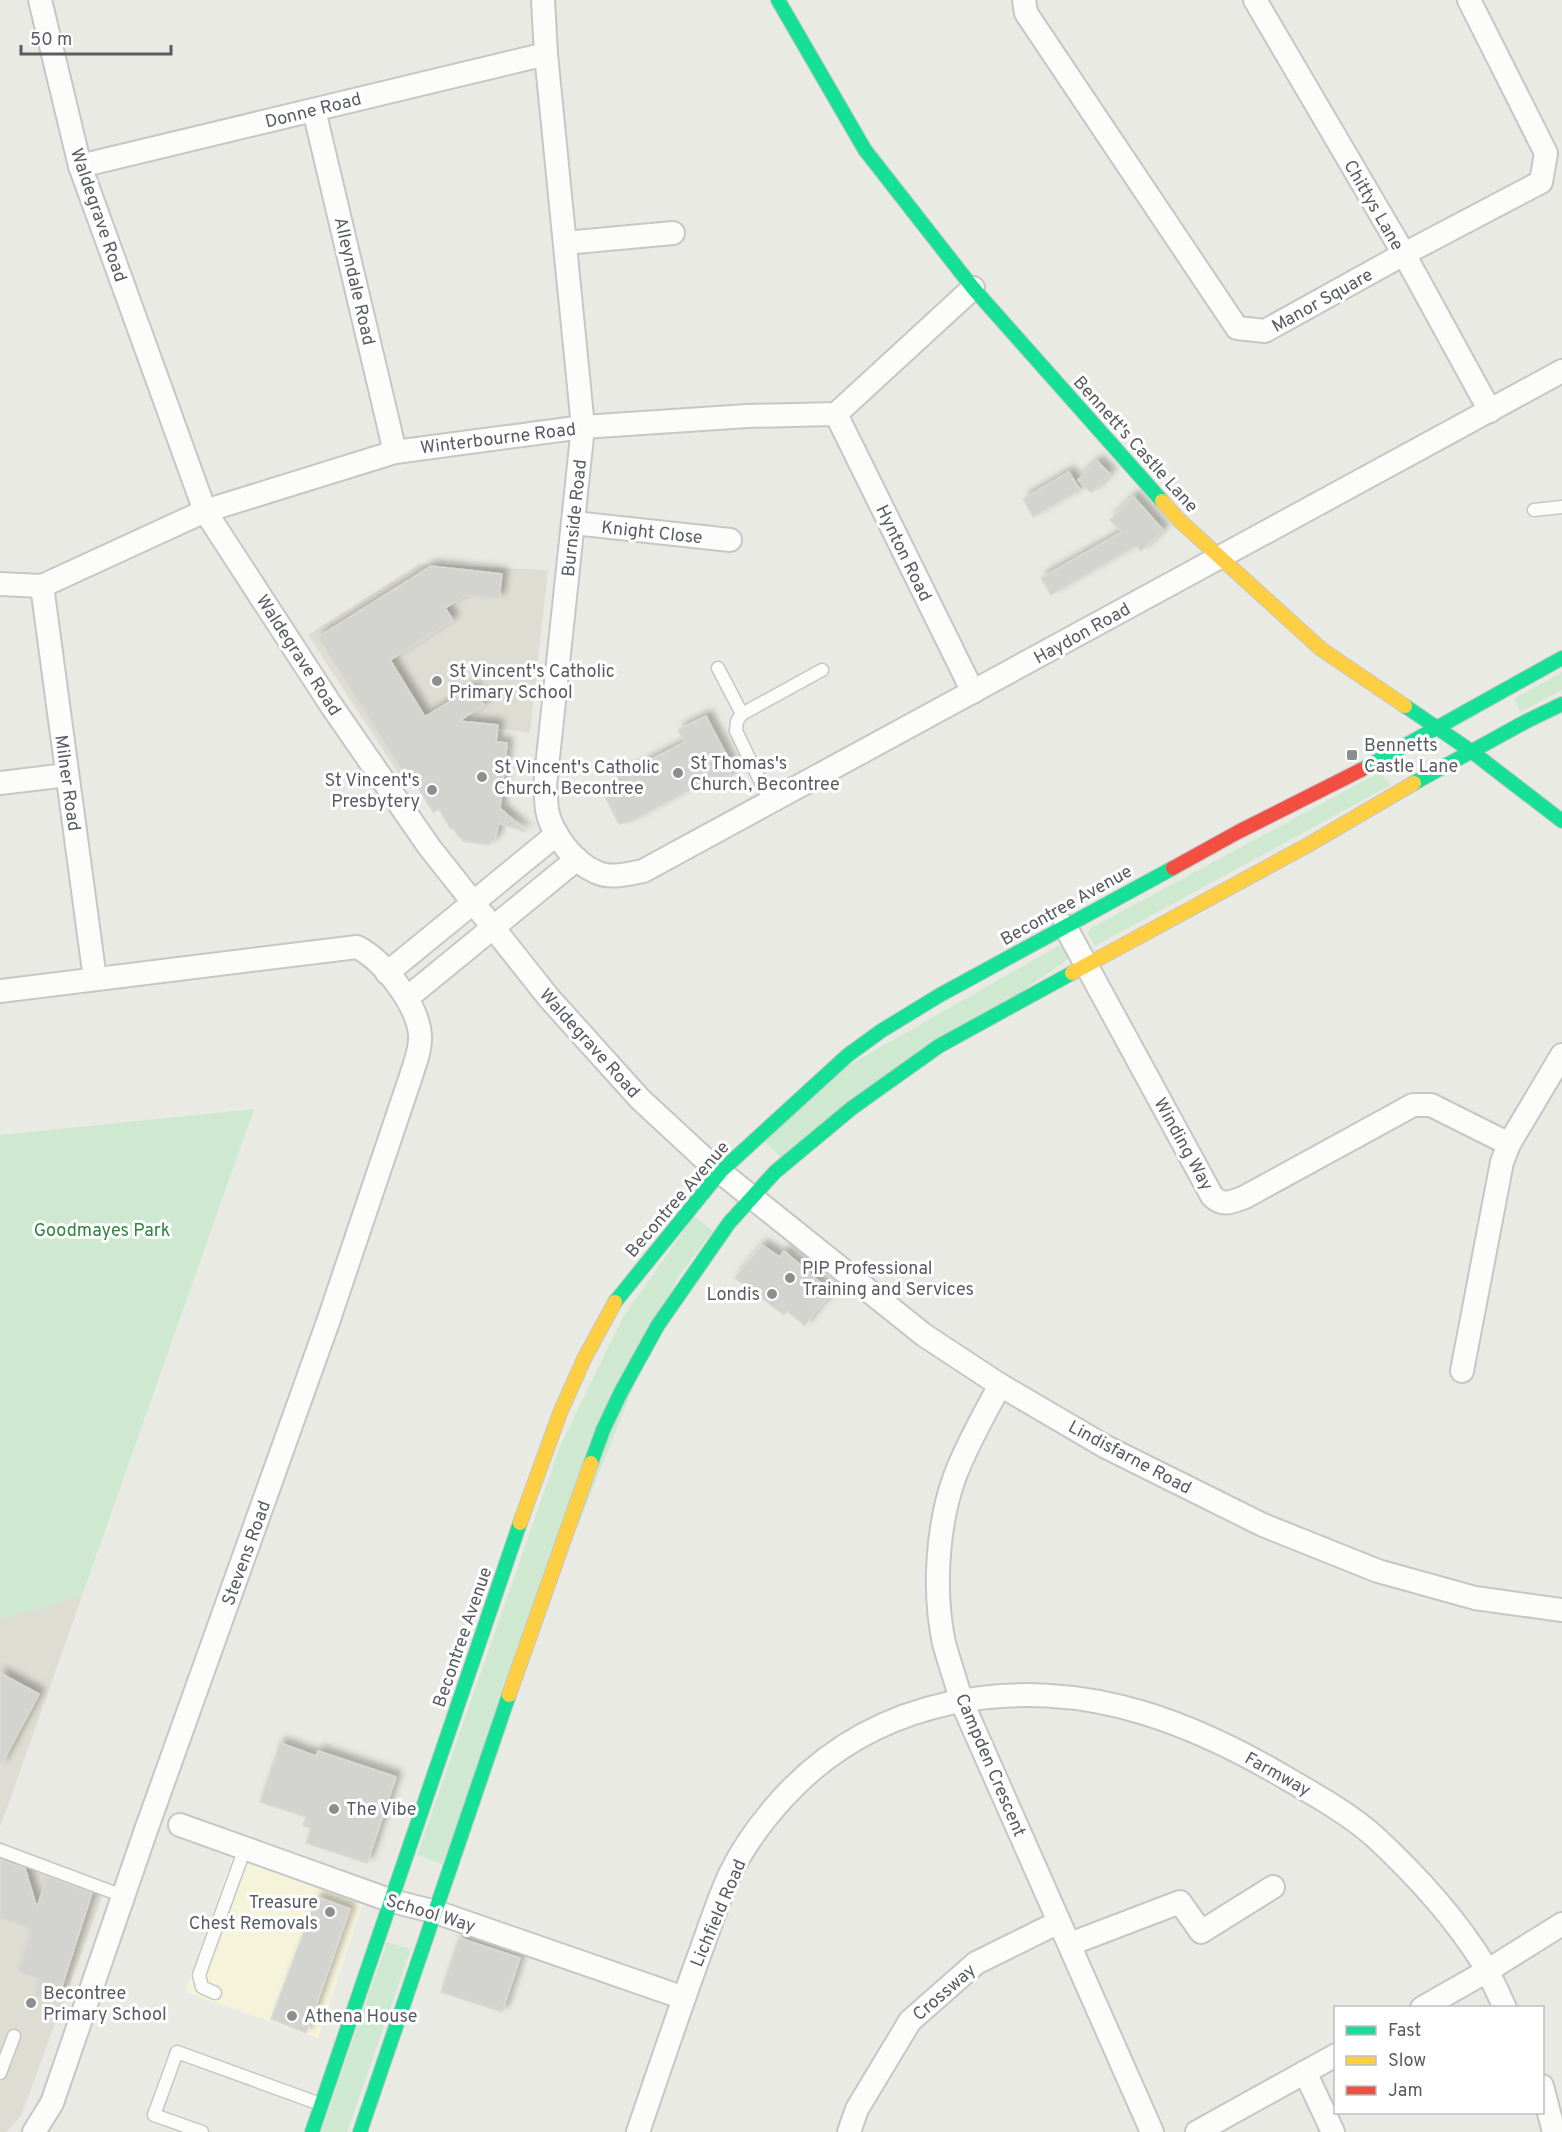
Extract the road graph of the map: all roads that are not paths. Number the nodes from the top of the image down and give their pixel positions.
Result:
1 (40, 0) edge
2 (543, 0) edge
3 (778, 0) edge
4 (1024, 0) edge
5 (1256, 0) edge
6 (1468, 0) edge
7 (546, 54) junction
8 (314, 110) junction
9 (80, 166) junction
10 (674, 234) dead end
11 (565, 243) junction
12 (1404, 254) junction
13 (973, 288) junction
14 (1562, 371) edge
15 (1490, 411) junction
16 (836, 414) junction
17 (583, 427) junction
18 (396, 452) junction
19 (1562, 507) edge
20 (1534, 510) dead end
21 (206, 511) junction
22 (574, 524) junction
23 (730, 540) dead end
24 (1220, 558) junction
25 (0, 584) edge
26 (42, 586) junction
27 (1562, 658) edge
28 (718, 668) dead end
29 (822, 670) dead end
30 (973, 692) junction
31 (1562, 704) edge
32 (742, 714) junction
33 (1437, 730) junction
34 (1471, 751) junction
35 (67, 775) junction
36 (0, 783) edge
37 (770, 801) junction
38 (1562, 821) edge
39 (557, 834) junction
40 (577, 859) junction
41 (597, 873) joint
42 (474, 902) junction
43 (1065, 926) junction
44 (493, 927) junction
45 (1087, 965) junction
46 (387, 973) junction
47 (95, 980) junction
48 (0, 991) edge
49 (407, 998) junction
50 (1562, 1055) edge
51 (1557, 1080) edge
52 (1509, 1144) junction
53 (721, 1171) junction
54 (751, 1197) junction
55 (1462, 1371) dead end
56 (1000, 1385) junction
57 (1562, 1611) edge
58 (961, 1700) junction
59 (180, 1825) dead end
60 (245, 1848) junction
61 (0, 1850) edge
62 (1273, 1887) dead end
63 (123, 1896) junction
64 (392, 1901) junction
65 (436, 1912) junction
66 (1059, 1922) junction
67 (1562, 1924) edge
68 (1070, 1944) junction
69 (1487, 1971) junction
70 (215, 1993) dead end
71 (684, 1998) junction
72 (1424, 2006) edge
73 (1504, 2006) edge
74 (14, 2036) dead end
75 (1334, 2056) edge
76 (1305, 2072) junction
77 (0, 2073) edge
78 (1544, 2094) edge
79 (321, 2104) junction
80 (34, 2132) edge
81 (202, 2132) edge
82 (312, 2132) edge
83 (360, 2132) edge
84 (638, 2132) edge
85 (849, 2132) edge
86 (1152, 2132) edge
87 (1197, 2132) edge
88 (1333, 2132) edge
89 (1554, 2132) edge

1 - 9 street, Waldegrave Road
2 - 7 street, Burnside Road
3 - 13 street, Bennett's Castle Lane
4 - 12 street, Manor Square
5 - 12 street, Chittys Lane
6 - 12 street, Manor Square
7 - 8 street, Donne Road
7 - 11 street, Burnside Road
8 - 9 street, Donne Road
8 - 18 street, Alleyndale Road
9 - 21 street, Waldegrave Road
10 - 11 street
11 - 17 street, Burnside Road
12 - 15 street, Chittys Lane
13 - 16 street
13 - 24 street, Bennett's Castle Lane
14 - 15 street, Haydon Road
15 - 24 street, Haydon Road
16 - 17 street, Winterbourne Road
16 - 30 street, Hynton Road
17 - 18 street, Winterbourne Road
17 - 22 street, Burnside Road
18 - 21 street, Winterbourne Road
19 - 20 lane
21 - 26 street, Winterbourne Road
21 - 42 street, Waldegrave Road
22 - 23 street, Knight Close
22 - 39 street, Burnside Road
24 - 30 street, Haydon Road
24 - 33 street, Bennett's Castle Lane
25 - 26 street, Winterbourne Road
26 - 35 street, Milner Road
27 - 33 street, Becontree Avenue
28 - 32 lane
29 - 32 lane
30 - 37 street, Haydon Road
31 - 34 street
32 - 37 lane
33 - 34 street, Bennett's Castle Lane
33 - 43 street, Becontree Avenue
34 - 38 street, Bennett's Castle Lane
34 - 45 street
35 - 36 street
35 - 47 street, Milner Road
37 - 41 street, Haydon Road
39 - 40 street, Burnside Road
39 - 42 street
40 - 41 street, Burnside Road
40 - 44 street
42 - 44 street, Waldegrave Road
42 - 46 street
43 - 45 street, Winding Way
43 - 53 street, Becontree Avenue
44 - 49 street
44 - 53 street, Waldegrave Road
45 - 52 street, Winding Way
45 - 54 street
46 - 47 street, Stevens Road
46 - 49 street, Stevens Road
47 - 48 street, Stevens Road
49 - 63 street, Stevens Road
50 - 51 street
51 - 52 street
52 - 55 street
53 - 54 street, Waldegrave Road
53 - 64 street, Becontree Avenue
54 - 56 street, Lindisfarne Road
54 - 65 street
56 - 57 street, Lindisfarne Road
56 - 58 street, Campden Crescent
58 - 66 street, Campden Crescent
58 - 69 street, Farmway
58 - 71 street, Lichfield Road
59 - 60 street, School Way
60 - 64 street, School Way
60 - 70 lane
61 - 63 lane
62 - 68 street
63 - 80 street, Stevens Road
64 - 65 street, School Way
64 - 79 street, Becontree Avenue
65 - 71 street, School Way
65 - 83 street
66 - 68 street, Campden Crescent
66 - 85 street, Crossway
67 - 69 street
68 - 86 street, Campden Crescent
69 - 72 street
69 - 73 street, Farmway
71 - 84 street, Lichfield Road
74 - 77 lane
75 - 76 street
76 - 87 street
76 - 88 street
78 - 89 street
79 - 81 lane
79 - 82 street, Becontree Avenue

